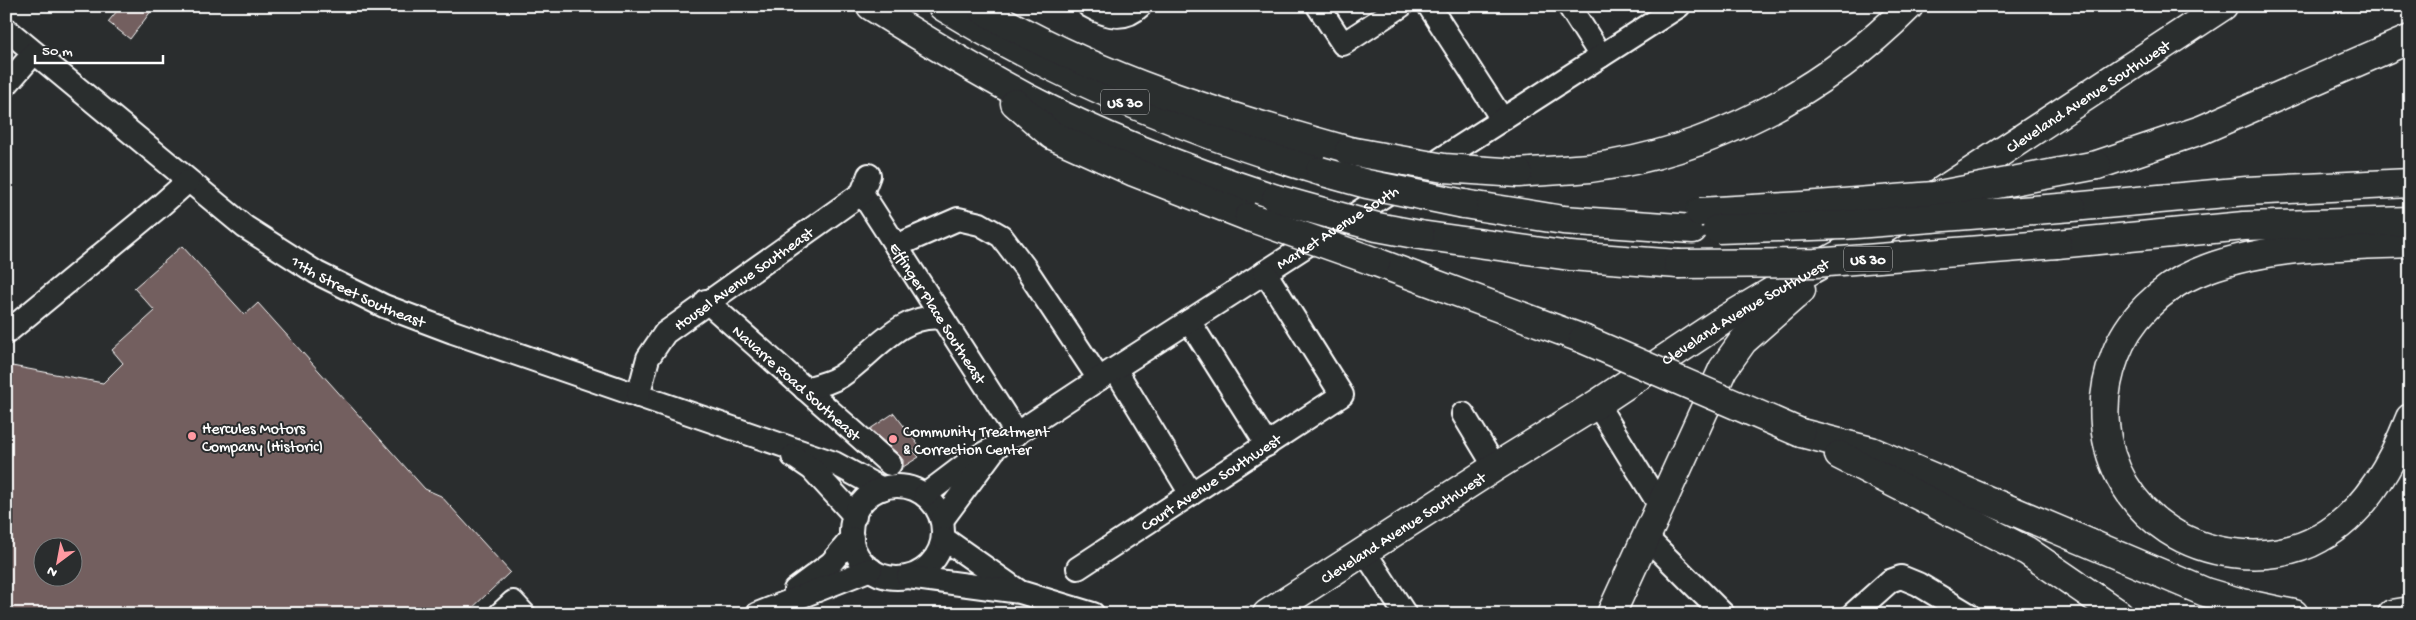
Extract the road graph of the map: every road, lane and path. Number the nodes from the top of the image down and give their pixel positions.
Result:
1 (871, 6) edge
2 (942, 6) edge
3 (977, 6) edge
4 (1089, 6) edge
5 (1140, 6) edge
6 (1318, 6) edge
7 (1401, 6) edge
8 (1429, 6) edge
9 (1569, 6) edge
10 (1679, 6) edge
11 (1909, 6) edge
12 (2223, 6) edge
13 (6, 29) edge
14 (2410, 39) edge
15 (34, 52) junction
16 (1601, 56) junction
17 (978, 71) junction
18 (6, 85) edge
19 (1502, 119) junction
20 (188, 181) junction
21 (2410, 183) edge
22 (865, 184) joint
23 (1697, 220) junction
24 (2410, 221) edge
25 (2375, 233) junction
26 (1875, 235) junction
27 (2410, 243) edge
28 (896, 246) junction
29 (1265, 272) junction
30 (706, 301) junction
31 (942, 318) junction
32 (1189, 321) junction
33 (6, 333) edge
34 (1107, 374) junction
35 (805, 389) junction
36 (638, 396) junction
37 (1597, 404) junction
38 (1463, 414) dead end
39 (2410, 418) edge
40 (1802, 433) junction
41 (1017, 434) junction
42 (773, 442) junction
43 (1267, 445) junction
44 (996, 447) junction
45 (890, 464) dead end
46 (1495, 467) junction
47 (882, 489) junction
48 (1191, 494) junction
49 (925, 495) junction
50 (1660, 506) junction
51 (853, 527) junction
52 (942, 529) junction
53 (1647, 538) junction
54 (1364, 551) junction
55 (1078, 568) dead end
56 (871, 569) junction
57 (908, 577) junction
58 (1020, 592) junction
59 (765, 610) edge
60 (2410, 611) edge
61 (500, 614) edge
62 (524, 614) edge
63 (1093, 614) edge
64 (1267, 614) edge
65 (1406, 614) edge
66 (1611, 614) edge
67 (1723, 614) edge
68 (1853, 614) edge
69 (1968, 614) edge
70 (2119, 614) edge
71 (2294, 614) edge
72 (2392, 614) edge

1 - 17 main road, US 30
2 - 23 main road, US 30, bridge
3 - 11 main road, bridge
4 - 5 street
6 - 7 street
8 - 19 street
9 - 16 street
10 - 16 street, Market Avenue South
12 - 26 main road, Cleveland Avenue Southwest
13 - 15 street, 11th Street Southeast
14 - 23 main road, bridge
15 - 18 street
15 - 20 street, 11th Street Southeast
16 - 19 street, Market Avenue South
17 - 25 main road, US 30, bridge
17 - 40 main road, bridge
19 - 29 street, Market Avenue South
20 - 33 street
20 - 36 street, 11th Street Southeast
21 - 23 main road, US 30, bridge
22 - 28 street, Effinger Place Southeast
22 - 30 street, Housel Avenue Southeast
24 - 25 main road, US 30
25 - 27 main road
25 - 39 main road
26 - 37 main road, Cleveland Avenue Southwest
26 - 50 main road
28 - 31 street, Effinger Place Southeast
28 - 34 street
29 - 32 street, Market Avenue South
29 - 43 street, Court Avenue Southwest
30 - 35 street, Navarre Road Southeast
30 - 36 street, Housel Avenue Southeast
31 - 35 street
31 - 41 street, Effinger Place Southeast
32 - 34 street, Market Avenue South
32 - 43 street
34 - 41 street, Market Avenue South
34 - 48 street
35 - 45 street, Navarre Road Southeast
36 - 42 street, 11th Street Southeast
37 - 46 main road, Cleveland Avenue Southwest
37 - 50 street
38 - 46 street
40 - 70 main road
40 - 71 main road
41 - 44 street, Market Avenue South
42 - 47 street, 11th Street Southeast
42 - 51 street, 11th Street Southeast
43 - 48 street, Court Avenue Southwest
44 - 49 street, Market Avenue South
44 - 52 street, Market Avenue South
46 - 54 main road, Cleveland Avenue Southwest
47 - 49 street
47 - 51 street
48 - 55 street, Court Avenue Southwest
49 - 52 street
50 - 53 main road
51 - 56 street
51 - 59 street
52 - 57 street
52 - 58 street
53 - 66 main road
53 - 67 street
54 - 64 main road, Cleveland Avenue Southwest
54 - 65 street
56 - 57 street
56 - 59 street
57 - 58 street
58 - 63 street
60 - 72 main road
61 - 62 street
68 - 69 street

